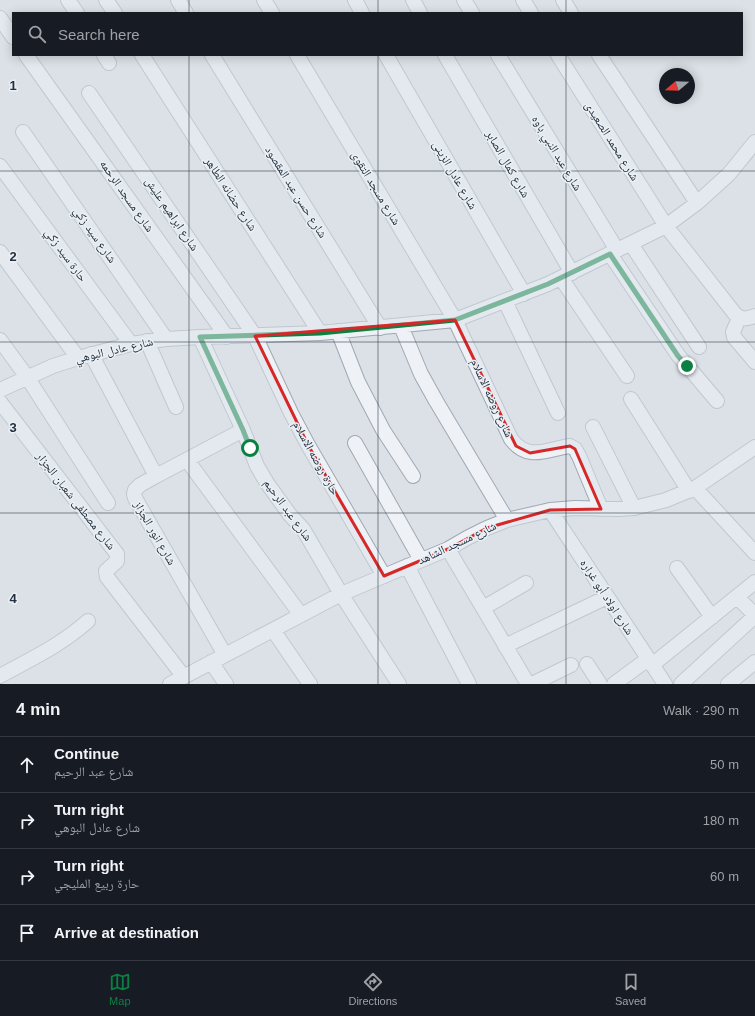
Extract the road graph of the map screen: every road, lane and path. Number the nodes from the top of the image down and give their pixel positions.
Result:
1 (68, 0) edge
2 (106, 0) edge
3 (178, 0) edge
4 (264, 0) edge
5 (354, 0) edge
6 (413, 0) edge
7 (464, 0) edge
8 (523, 0) edge
9 (563, 0) edge
10 (75, 12) edge
11 (114, 12) edge
12 (185, 12) edge
13 (271, 12) edge
14 (361, 12) edge
15 (419, 12) edge
16 (471, 12) edge
17 (530, 12) edge
18 (570, 12) edge
19 (0, 18) edge
20 (12, 35) edge
21 (27, 56) edge
22 (143, 56) edge
23 (213, 56) edge
24 (298, 56) edge
25 (387, 56) edge
26 (446, 56) edge
27 (499, 56) edge
28 (559, 56) edge
29 (600, 56) edge
30 (90, 93) dead end
31 (23, 132) dead end
32 (755, 142) edge
33 (0, 166) edge
34 (697, 203) junction
35 (666, 226) junction
36 (631, 244) junction
37 (0, 252) edge
38 (613, 252) junction
39 (566, 275) junction
40 (524, 294) junction
41 (505, 301) junction
42 (755, 316) edge
43 (739, 318) junction
44 (455, 320) junction
45 (401, 326) junction
46 (380, 328) junction
47 (338, 331) junction
48 (320, 333) junction
49 (255, 336) junction
50 (200, 337) junction
51 (227, 337) junction
52 (166, 339) junction
53 (0, 340) edge
54 (147, 341) junction
55 (131, 344) junction
56 (700, 347) dead end
57 (92, 354) junction
58 (78, 358) junction
59 (755, 362) edge
60 (627, 376) dead end
61 (27, 377) junction
62 (0, 390) edge
63 (631, 399) dead end
64 (717, 401) dead end
65 (0, 402) edge
66 (176, 407) dead end
67 (558, 413) dead end
68 (593, 427) dead end
69 (243, 430) junction
70 (355, 443) dead end
71 (755, 447) edge
72 (186, 460) junction
73 (156, 476) junction
74 (413, 476) dead end
75 (692, 489) junction
76 (108, 504) dead end
77 (634, 508) junction
78 (601, 509) junction
79 (550, 510) junction
80 (507, 520) junction
81 (448, 549) junction
82 (755, 553) edge
83 (422, 560) junction
84 (407, 566) junction
85 (677, 568) dead end
86 (384, 576) junction
87 (755, 582) edge
88 (526, 583) dead end
89 (341, 594) junction
90 (607, 597) junction
91 (737, 597) junction
92 (483, 608) junction
93 (301, 615) junction
94 (755, 616) edge
95 (712, 617) junction
96 (88, 621) dead end
97 (273, 630) junction
98 (505, 646) junction
99 (225, 655) junction
100 (211, 662) junction
101 (650, 662) junction
102 (755, 662) edge
103 (587, 664) dead end
104 (571, 665) dead end
105 (0, 676) edge
106 (184, 677) junction
107 (736, 682) edge
108 (170, 684) edge
109 (226, 684) edge
110 (310, 684) edge
111 (399, 684) edge
112 (469, 684) edge
113 (528, 684) edge
114 (532, 684) edge
115 (600, 684) edge
116 (614, 684) edge
117 (664, 684) edge
118 (681, 684) edge

1 - 10 street
2 - 11 street
3 - 12 street
4 - 13 street
5 - 14 street
6 - 15 street
7 - 16 street
8 - 17 street
9 - 18 street
19 - 20 street
21 - 51 street, شارع مسجد الرحمه
22 - 48 street, شارع حضانه الطاهر
23 - 46 street, شارع حسن عبد المقصود
24 - 44 street, شارع مسجد التقوى
25 - 40 street, شارع عادل الزينى
26 - 39 street, شارع كمال الصابر
27 - 38 street, شارع عبد النبي باوه
28 - 35 street, شارع محمد الصعيدى
29 - 34 street
30 - 49 street, شارع ابراهيم عليش
31 - 52 street, شارع سيد زكي
32 - 34 street, شارع عادل البوهي
33 - 55 street, حارة سيد زكي
34 - 35 street, شارع عادل البوهي
35 - 36 street, شارع عادل البوهي
35 - 43 street, شارع محمد الصعيدى
36 - 38 street, شارع عادل البوهي
36 - 56 street
37 - 58 street
38 - 39 street, شارع عادل البوهي
38 - 64 street, شارع عبد النبي باوه
39 - 40 street, شارع عادل البوهي
39 - 60 street, شارع كمال الصابر
40 - 41 street, شارع عادل البوهي
41 - 44 street, شارع عادل البوهي
41 - 67 street
42 - 43 street
43 - 59 street
44 - 45 street, شارع عادل البوهي
44 - 78 street, شارع روضه الاسلام
45 - 46 street, شارع عادل البوهي
45 - 80 street
46 - 47 street, شارع عادل البوهي
47 - 48 street, شارع عادل البوهي
47 - 74 street
48 - 49 street, شارع عادل البوهي
49 - 51 street, شارع عادل البوهي
49 - 86 street, حارة روضه الاسلام
50 - 51 street, شارع عادل البوهي
50 - 52 street, شارع عادل البوهي
50 - 69 street, شارع عبد الرحيم
52 - 54 street, شارع عادل البوهي
53 - 61 street
54 - 55 street, شارع عادل البوهي
54 - 66 street
55 - 57 street, شارع عادل البوهي
57 - 58 street, شارع عادل البوهي
57 - 73 street
58 - 61 street, شارع عادل البوهي
61 - 62 street, شارع عادل البوهي
61 - 76 street
63 - 75 street
65 - 106 street, شارع مصطفى شعبان الجزار
68 - 77 street
69 - 72 street, شارع انور الجزاز
69 - 89 street, شارع عبد الرحيم
70 - 83 street
71 - 75 street, شارع مسجد الشاهد
72 - 73 street, شارع انور الجزاز
72 - 93 street
73 - 99 street, شارع انور الجزاز
75 - 77 street, شارع مسجد الشاهد
75 - 82 street
77 - 78 street, شارع مسجد الشاهد
78 - 79 street, شارع مسجد الشاهد
79 - 80 street, شارع مسجد الشاهد
79 - 90 street, شارع اولاد أبو غراره
80 - 81 street, شارع مسجد الشاهد
81 - 83 street, شارع مسجد الشاهد
81 - 92 street
83 - 84 street, شارع مسجد الشاهد
84 - 86 street, شارع مسجد الشاهد
84 - 112 street
85 - 95 street
86 - 89 street, شارع مسجد الشاهد
87 - 91 street
88 - 92 street
89 - 93 street, شارع مسجد الشاهد
89 - 111 street, شارع عبد الرحيم
90 - 98 street
90 - 101 street, شارع اولاد أبو غراره
91 - 94 street
91 - 95 street
92 - 98 street
93 - 97 street, شارع مسجد الشاهد
94 - 118 street
95 - 101 street
96 - 105 street
97 - 99 street, شارع مسجد الشاهد
97 - 110 street
98 - 113 street
99 - 100 street, شارع مسجد الشاهد
100 - 106 street, شارع مسجد الشاهد
100 - 109 street
101 - 116 street
101 - 117 street, شارع اولاد أبو غراره
102 - 107 street
103 - 115 street
104 - 114 street
106 - 108 street, شارع مسجد الشاهد

